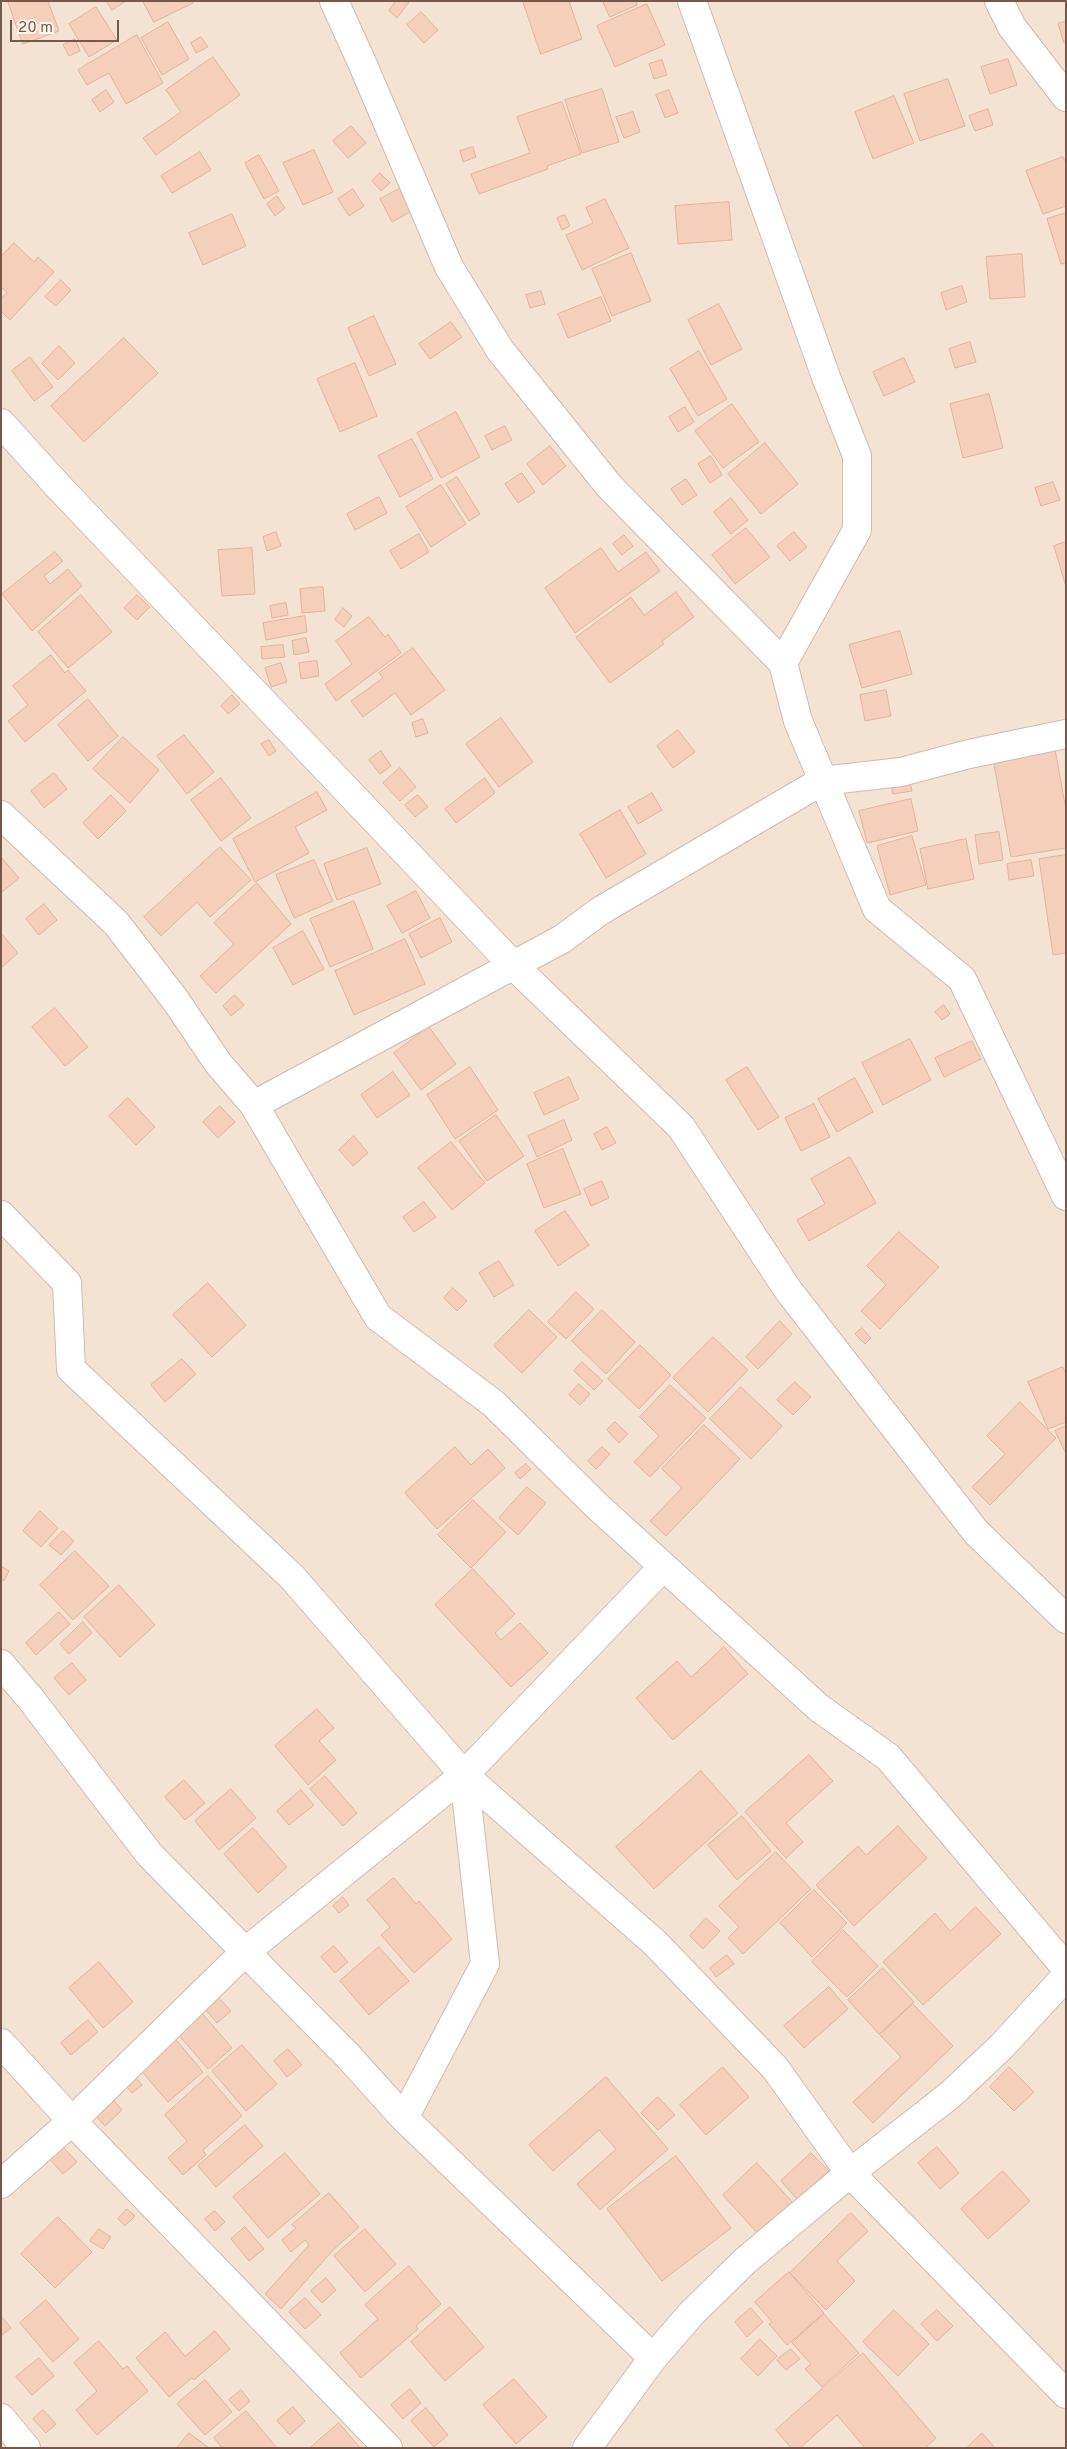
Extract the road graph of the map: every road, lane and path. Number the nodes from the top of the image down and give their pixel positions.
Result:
1 (334, 1) edge
2 (692, 1) edge
3 (999, 1) edge
4 (1066, 97) edge
5 (1, 423) edge
6 (783, 664) junction
7 (1066, 734) edge
8 (822, 781) junction
9 (1, 815) edge
10 (513, 965) junction
11 (254, 1105) junction
12 (1066, 1196) edge
13 (1, 1215) edge
14 (663, 1567) junction
15 (1066, 1619) edge
16 (1, 1664) edge
17 (464, 1775) junction
18 (245, 1952) junction
19 (1066, 1968) edge
20 (1066, 1976) edge
21 (1, 2043) edge
22 (404, 2118) junction
23 (72, 2121) junction
24 (850, 2173) junction
25 (1, 2184) edge
26 (653, 2358) junction
27 (1066, 2394) edge
28 (1, 2418) edge
29 (26, 2448) edge
30 (388, 2448) edge
31 (587, 2448) edge

1 - 6 street
2 - 6 street
3 - 4 street
5 - 10 street
6 - 8 street
7 - 8 street
8 - 10 street
8 - 12 street
9 - 11 street
10 - 11 street
10 - 15 street
11 - 14 street
13 - 17 street
14 - 17 street
14 - 19 street
16 - 18 street
17 - 18 street
17 - 22 street
17 - 24 street
18 - 22 street
18 - 23 street
20 - 24 street
21 - 23 street
22 - 26 street
23 - 25 street
23 - 30 street
24 - 26 street
24 - 27 street
26 - 31 street
28 - 29 street

